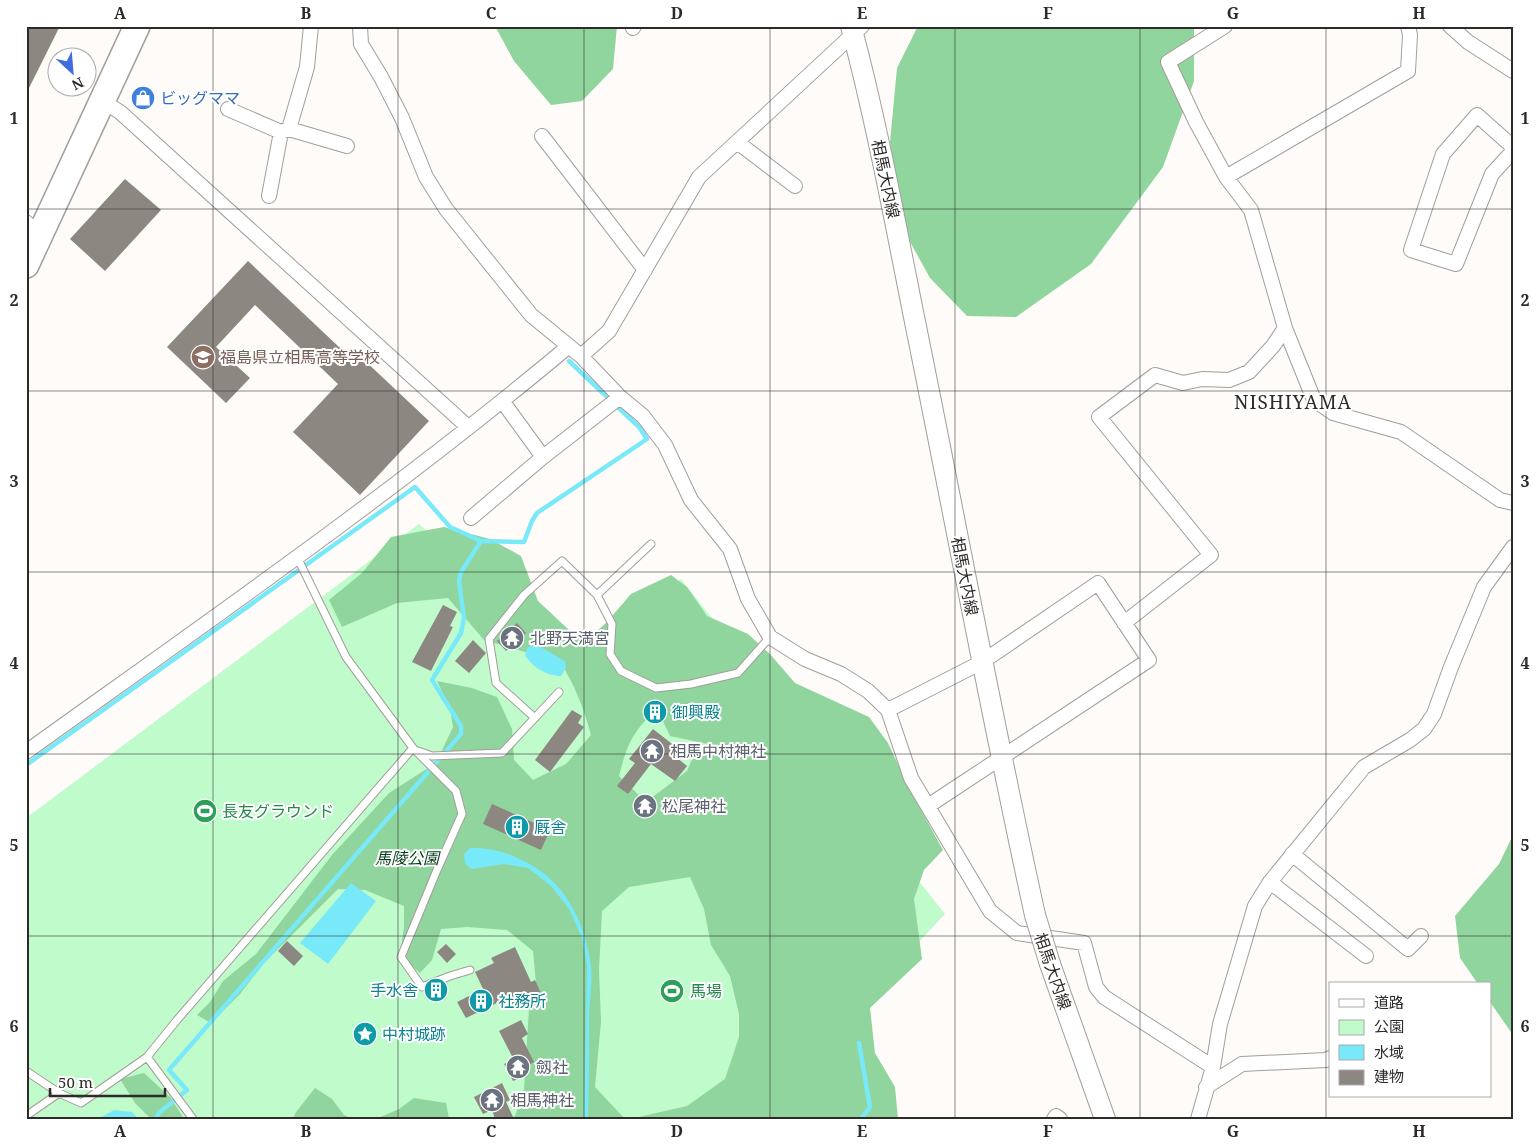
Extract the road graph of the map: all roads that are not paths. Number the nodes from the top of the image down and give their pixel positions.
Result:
1 (137, 26) edge
2 (311, 26) edge
3 (360, 26) edge
4 (1224, 26) edge
5 (1408, 26) edge
6 (1450, 26) edge
7 (855, 29) edge
8 (1513, 71) edge
9 (102, 101) junction
10 (228, 109) dead end
11 (285, 131) junction
12 (542, 136) dead end
13 (738, 142) junction
14 (347, 146) dead end
15 (1513, 149) edge
16 (1226, 177) junction
17 (795, 186) dead end
18 (269, 196) dead end
19 (34, 229) edge
20 (26, 265) edge
21 (645, 270) junction
22 (1285, 328) junction
23 (569, 346) junction
24 (581, 356) junction
25 (620, 397) junction
26 (503, 402) junction
27 (468, 427) junction
28 (543, 457) junction
29 (1513, 504) edge
30 (471, 518) dead end
31 (651, 544) dead end
32 (1513, 547) edge
33 (297, 558) junction
34 (597, 595) junction
35 (1124, 623) junction
36 (770, 637) junction
37 (982, 662) junction
38 (560, 692) dead end
39 (888, 710) junction
40 (535, 718) junction
41 (413, 748) junction
42 (26, 752) edge
43 (1001, 758) junction
44 (928, 806) junction
45 (1292, 854) junction
46 (1270, 882) junction
47 (1421, 936) dead end
48 (1366, 956) dead end
49 (470, 970) dead end
50 (147, 1057) junction
51 (1329, 1058) edge
52 (1213, 1067) junction
53 (26, 1071) edge
54 (1206, 1087) junction
55 (59, 1093) junction
56 (26, 1116) edge
57 (193, 1119) edge
58 (1054, 1119) edge
59 (1060, 1119) edge
60 (1105, 1119) edge
61 (1198, 1119) edge

1 - 9 highway
2 - 11 street
3 - 23 street
4 - 16 street
5 - 16 street
6 - 8 street
7 - 13 street
7 - 37 main road, 相馬大内線
9 - 19 highway
9 - 27 street
10 - 11 street
11 - 14 street
11 - 18 street
12 - 21 street
13 - 17 street
13 - 21 street
15 - 15 street
16 - 22 street
19 - 20 highway
21 - 24 street
22 - 29 street
22 - 35 street
23 - 24 street
23 - 26 street
24 - 25 street
25 - 28 street
25 - 36 street
26 - 27 street
26 - 28 street
27 - 33 street
28 - 30 street
31 - 34 lane
32 - 45 street
33 - 41 lane
33 - 42 street
34 - 36 lane
34 - 40 lane
35 - 37 street
35 - 43 street
36 - 39 street
37 - 39 street
37 - 43 main road, 相馬大内線
38 - 40 lane
39 - 44 street
40 - 41 lane
41 - 49 lane
41 - 50 lane
43 - 44 street
43 - 60 main road, 相馬大内線, bridge
44 - 52 street
45 - 46 street
45 - 47 street
46 - 48 street
46 - 52 street
50 - 55 lane
50 - 57 lane
51 - 54 street
52 - 54 street
53 - 55 lane
54 - 61 street
55 - 56 lane
58 - 59 street

